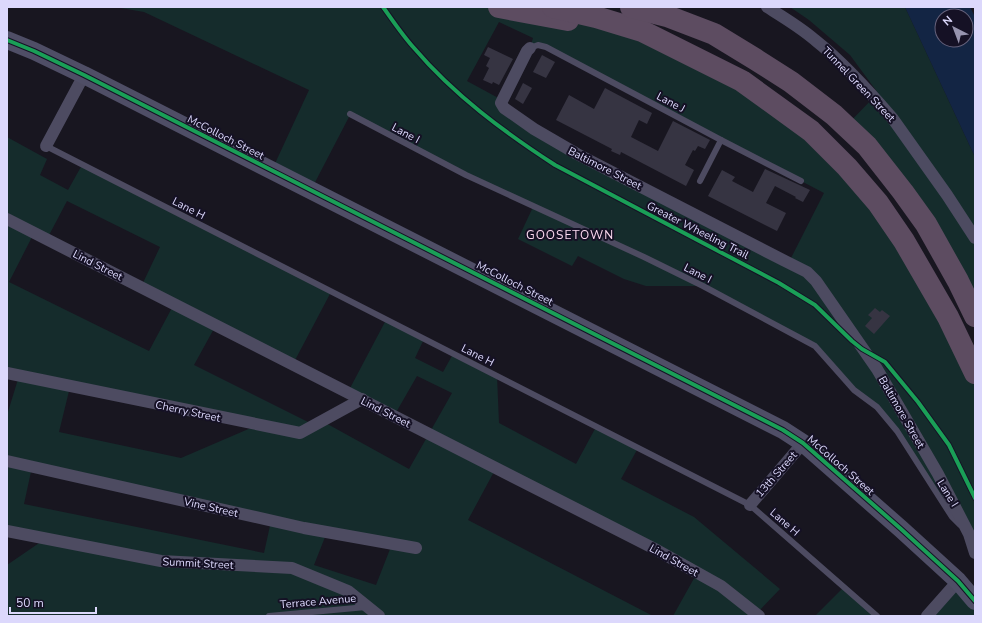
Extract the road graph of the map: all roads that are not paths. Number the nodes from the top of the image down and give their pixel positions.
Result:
1 (499, 7) edge
2 (552, 7) edge
3 (631, 7) edge
4 (767, 7) edge
5 (7, 40) edge
6 (530, 48) joint
7 (698, 58) junction
8 (84, 75) junction
9 (350, 114) dead end
10 (721, 140) junction
11 (46, 146) joint
12 (700, 181) dead end
13 (802, 181) dead end
14 (7, 219) edge
15 (975, 238) edge
16 (975, 316) edge
17 (948, 317) junction
18 (7, 373) edge
19 (975, 373) edge
20 (975, 386) edge
21 (362, 399) junction
22 (803, 443) junction
23 (7, 461) edge
24 (750, 505) junction
25 (7, 531) edge
26 (969, 534) junction
27 (416, 548) dead end
28 (975, 553) edge
29 (958, 581) junction
30 (975, 601) edge
31 (368, 607) junction
32 (270, 616) edge
33 (379, 616) edge
34 (759, 616) edge
35 (878, 616) edge
36 (927, 616) edge

1 - 7 highway
2 - 7 highway
3 - 16 highway
4 - 15 street, Tunnel Green Street
5 - 8 street, McColloch Street
6 - 10 lane, Lane J
6 - 26 street, Baltimore Street
7 - 17 highway
8 - 11 street
8 - 22 street, McColloch Street
9 - 26 lane, Lane I
10 - 12 lane
10 - 13 lane, Lane J
11 - 24 lane, Lane H
14 - 21 street, Lind Street
17 - 19 highway
17 - 20 highway
18 - 21 street, Cherry Street
21 - 34 street, Lind Street
22 - 24 street, 13th Street
22 - 29 street, McColloch Street
23 - 27 street, Vine Street
24 - 35 lane, Lane H
25 - 31 street, Summit Street
26 - 28 street, Baltimore Street
29 - 30 street, McColloch Street
29 - 36 street
31 - 32 lane, Terrace Avenue
31 - 33 street, Summit Street

